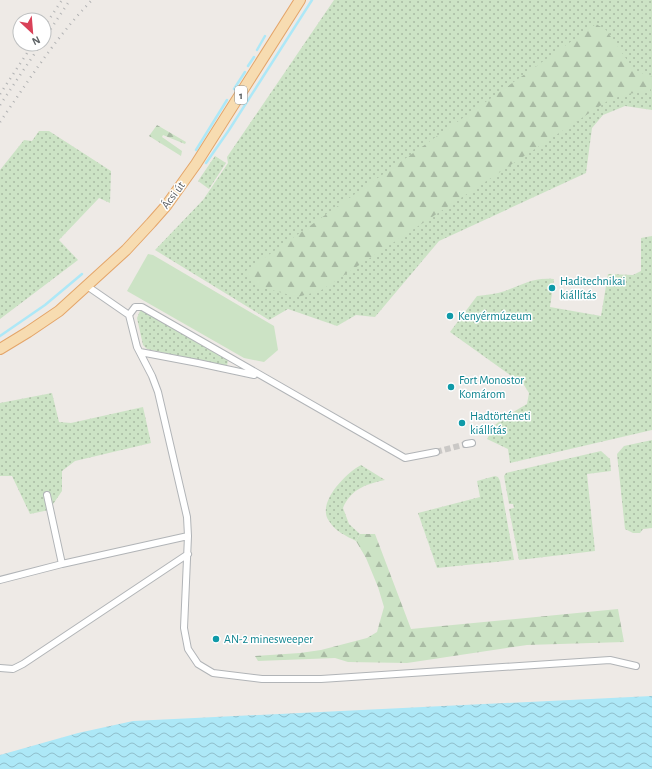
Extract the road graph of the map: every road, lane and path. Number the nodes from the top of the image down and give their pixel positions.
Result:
1 (300, 0) edge
2 (87, 286) junction
3 (129, 315) junction
4 (0, 348) edge
5 (140, 352) junction
6 (229, 357) junction
7 (226, 369) junction
8 (260, 376) junction
9 (436, 452) tunnel mouth
10 (47, 495) dead end
11 (188, 536) junction
12 (188, 554) junction
13 (62, 564) junction
14 (0, 580) edge
15 (636, 666) dead end
16 (0, 668) edge

1 - 2 main road, Ácsi út / 1
2 - 3 street
2 - 4 main road, Ácsi út / 1
3 - 5 street
3 - 6 street
5 - 7 street
5 - 11 street
6 - 7 street
6 - 8 street
7 - 8 street
8 - 9 street
10 - 13 street
11 - 12 street
11 - 13 street
12 - 15 street
12 - 16 street
13 - 14 street

